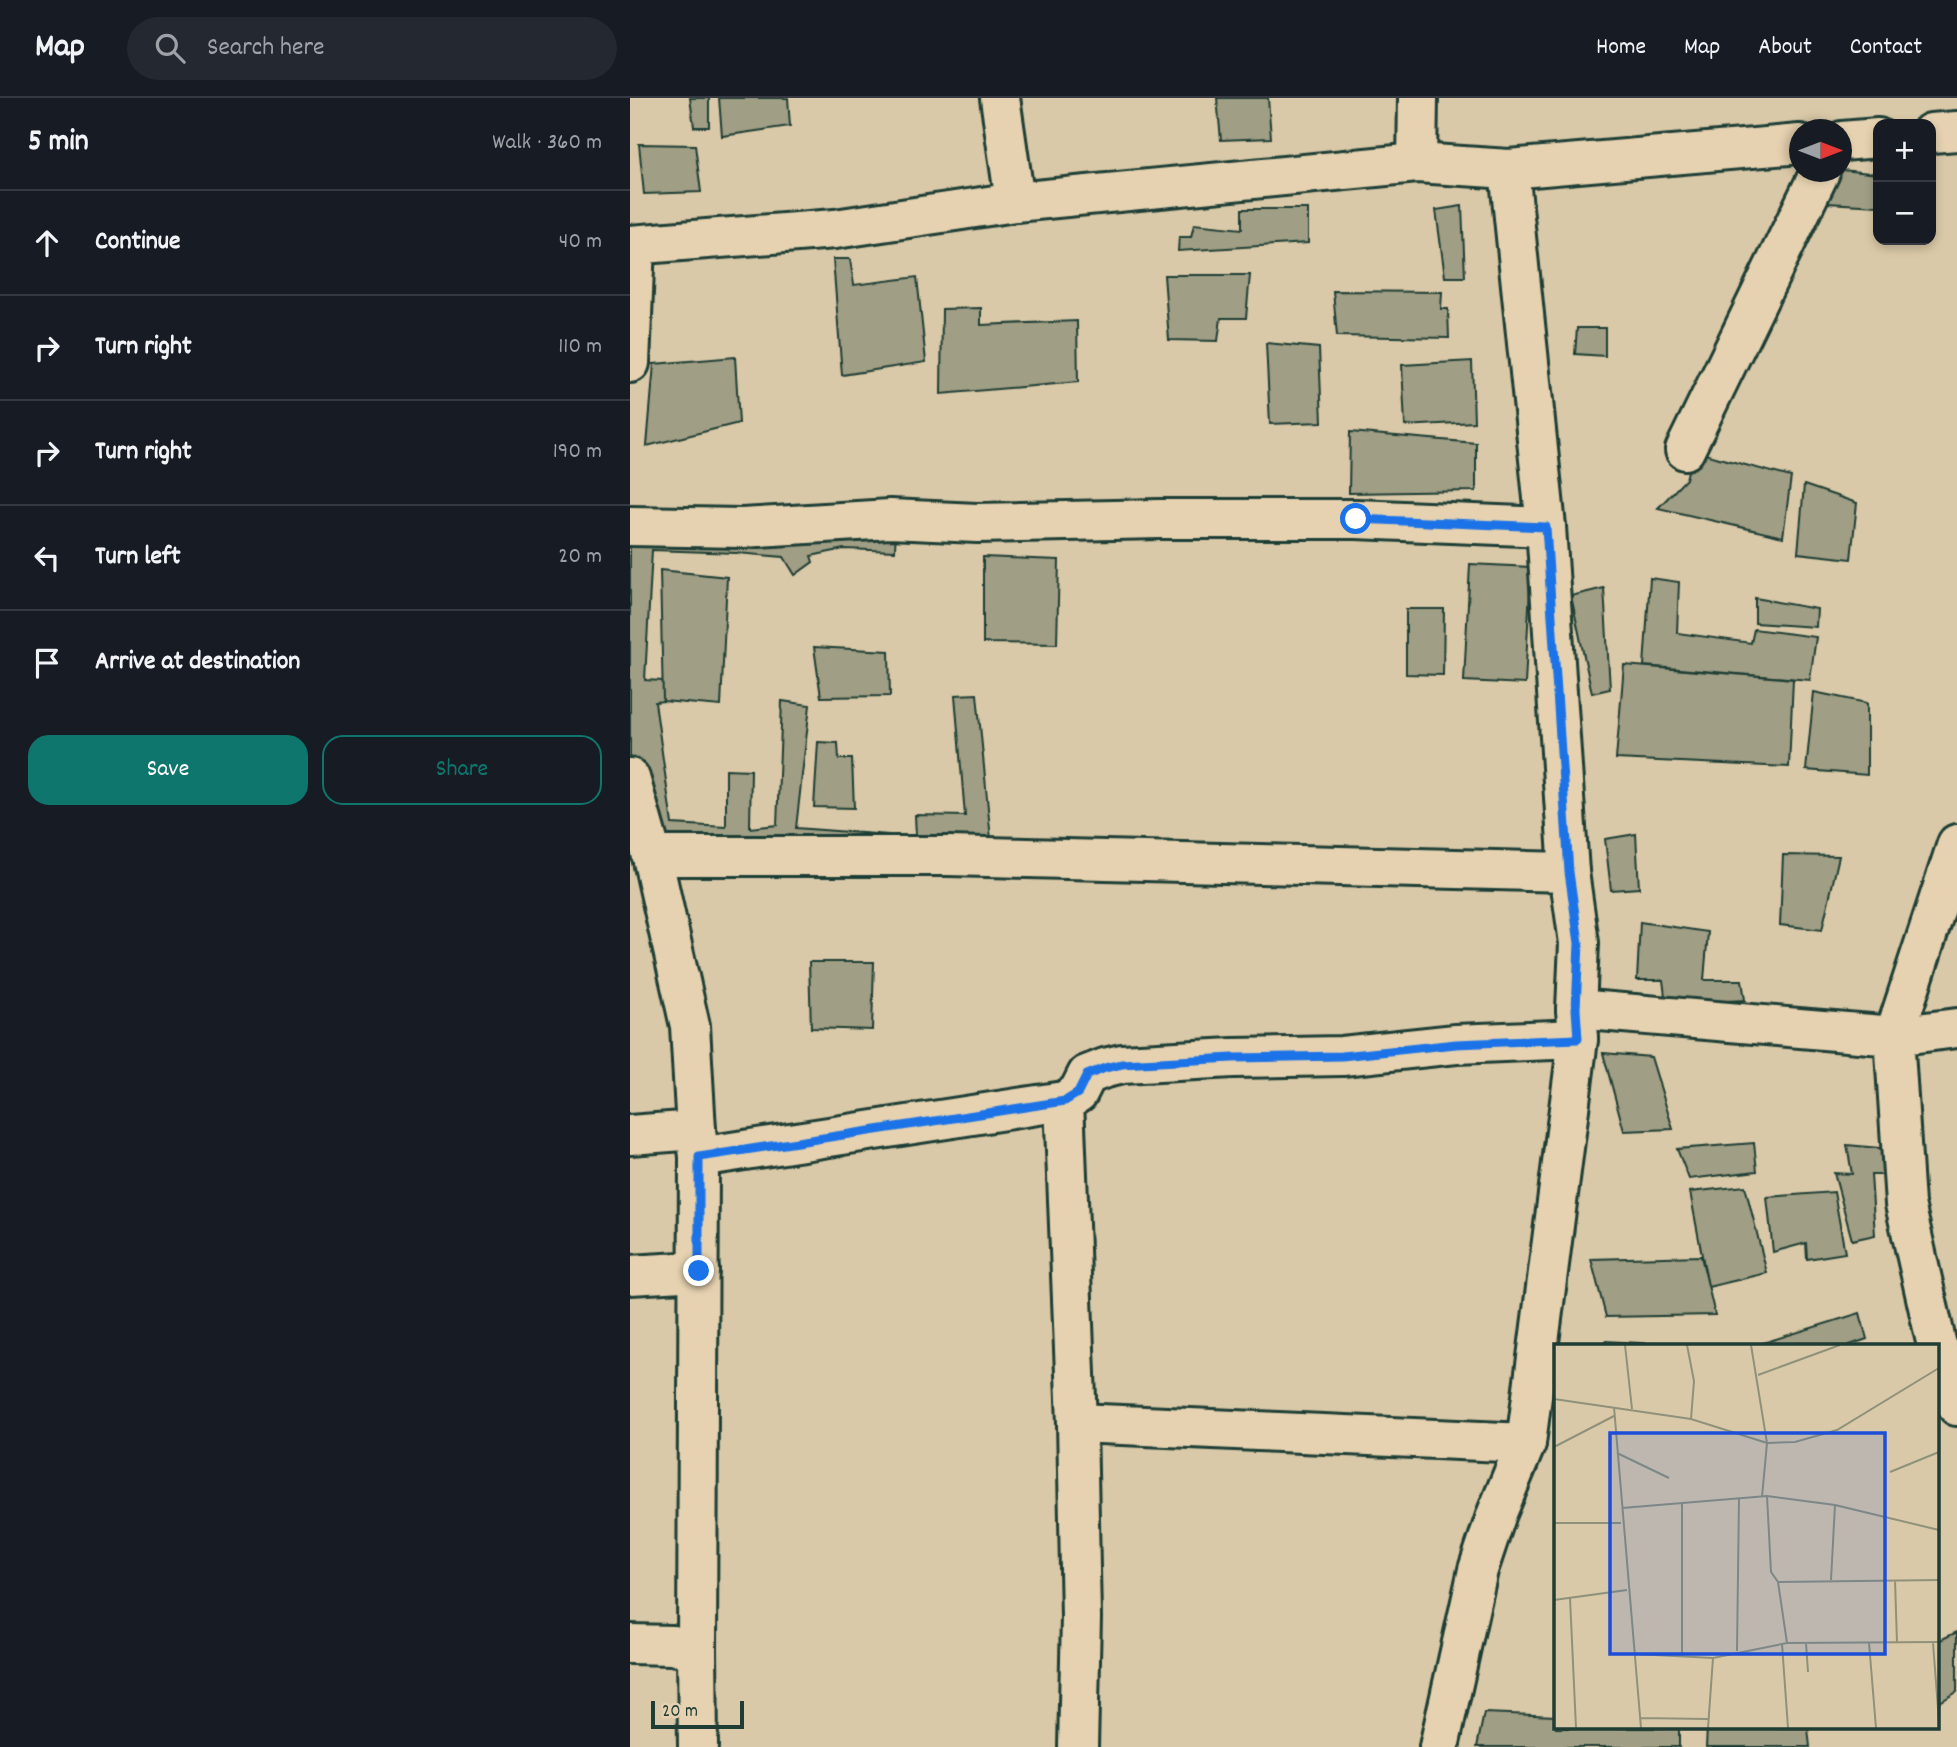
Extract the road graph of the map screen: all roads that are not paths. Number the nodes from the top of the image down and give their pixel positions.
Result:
1 (1000, 98) edge
2 (1418, 98) edge
3 (1957, 131) edge
4 (1936, 133) edge
5 (1873, 138) edge
6 (1852, 140) edge
7 (1789, 145) edge
8 (1417, 163) junction
9 (1509, 169) junction
10 (1815, 182) edge
11 (1015, 202) junction
12 (633, 245) edge
13 (630, 363) edge
14 (1685, 450) dead end
15 (630, 526) edge
16 (1546, 527) junction
17 (630, 778) edge
18 (1957, 844) edge
19 (652, 856) junction
20 (1569, 872) junction
21 (1577, 1024) junction
22 (1957, 1028) edge
23 (1894, 1037) junction
24 (1065, 1101) junction
25 (630, 1135) edge
26 (697, 1144) junction
27 (699, 1271) junction
28 (630, 1275) edge
29 (1937, 1344) edge
30 (1940, 1358) edge
31 (1957, 1406) edge
32 (1077, 1423) junction
33 (1526, 1443) junction
34 (630, 1644) edge
35 (697, 1650) junction
36 (698, 1747) edge
37 (1078, 1747) edge
38 (1439, 1747) edge

1 - 11 street
2 - 8 street
3 - 4 street
5 - 6 street
7 - 9 street
8 - 9 street
8 - 11 street
9 - 16 street
10 - 14 street
11 - 12 street
12 - 13 street
15 - 16 street
16 - 20 street
17 - 19 street
18 - 23 street
19 - 20 street
19 - 26 street
20 - 21 street
21 - 23 street
21 - 24 street
21 - 33 street
22 - 23 street
23 - 29 street
24 - 26 street
24 - 32 street
25 - 26 street
26 - 27 street
27 - 28 street
27 - 35 street
30 - 31 street
32 - 33 street
32 - 37 street
33 - 38 street
34 - 35 street
35 - 36 street

